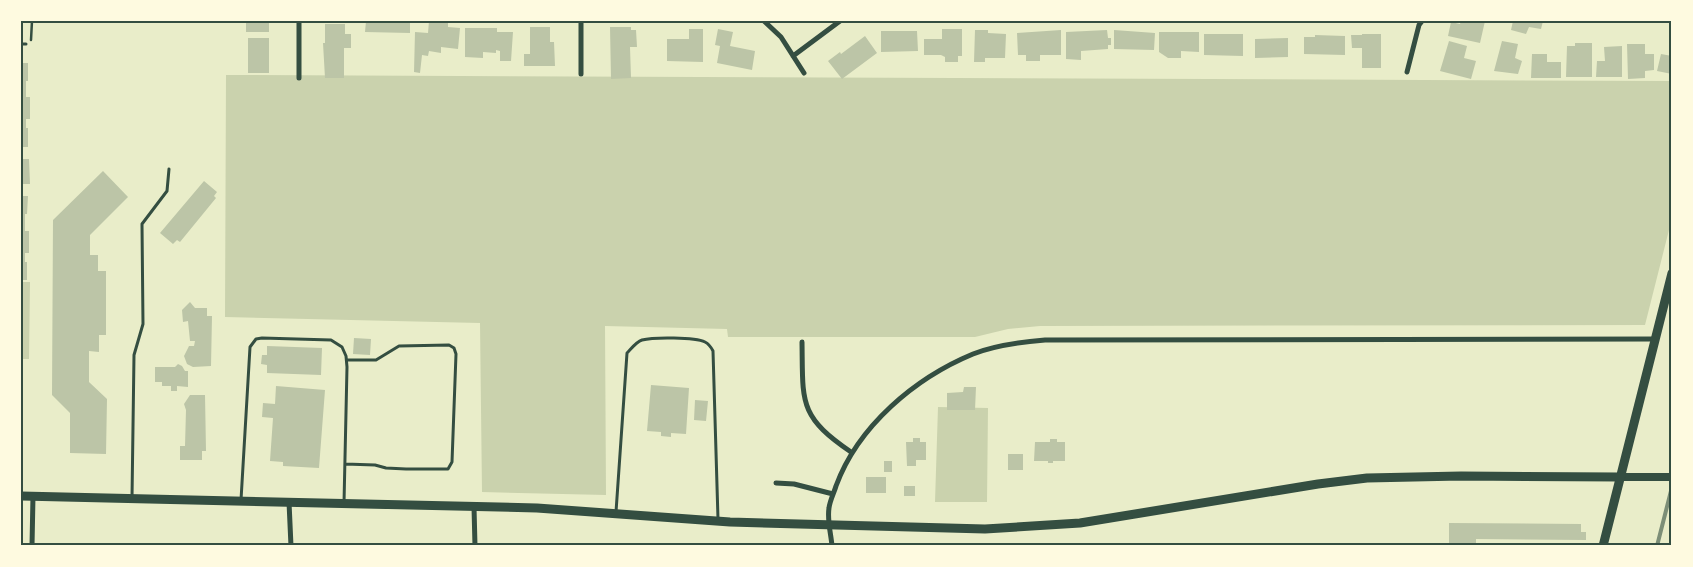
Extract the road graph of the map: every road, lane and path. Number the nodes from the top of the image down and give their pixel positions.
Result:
1 (32, 21) edge
2 (299, 21) edge
3 (581, 21) edge
4 (764, 21) edge
5 (840, 21) edge
6 (1422, 21) edge
7 (21, 44) edge
8 (26, 44) joint
9 (793, 56) junction
10 (1408, 72) dead end
11 (804, 73) dead end
12 (581, 74) dead end
13 (299, 78) dead end
14 (169, 169) dead end
15 (1672, 273) edge
16 (1655, 339) junction
17 (802, 342) dead end
18 (347, 360) junction
19 (852, 452) junction
20 (345, 464) junction
21 (1620, 477) junction
22 (1672, 477) edge
23 (776, 483) dead end
24 (833, 494) junction
25 (21, 496) edge
26 (33, 496) junction
27 (132, 498) junction
28 (241, 501) junction
29 (288, 502) junction
30 (344, 504) junction
31 (474, 507) junction
32 (616, 513) junction
33 (718, 522) junction
34 (830, 526) junction
35 (32, 546) edge
36 (291, 546) edge
37 (475, 546) edge
38 (832, 546) edge
39 (1604, 546) edge

1 - 8 path
2 - 13 street
3 - 12 street
4 - 9 street
5 - 9 street
6 - 10 street
7 - 8 lane
9 - 11 street
14 - 27 lane
15 - 16 main road
16 - 19 street
16 - 21 main road
17 - 19 street
18 - 20 lane
18 - 20 lane
18 - 28 lane
19 - 24 street
20 - 30 lane
21 - 22 street
21 - 34 main road
21 - 39 main road
23 - 24 street
24 - 34 street
25 - 26 main road
26 - 27 main road
26 - 35 street
27 - 28 main road
28 - 29 main road
29 - 30 main road
29 - 36 street
30 - 31 main road
31 - 32 main road
31 - 37 street
32 - 33 main road
32 - 33 lane
33 - 34 main road
34 - 38 street

